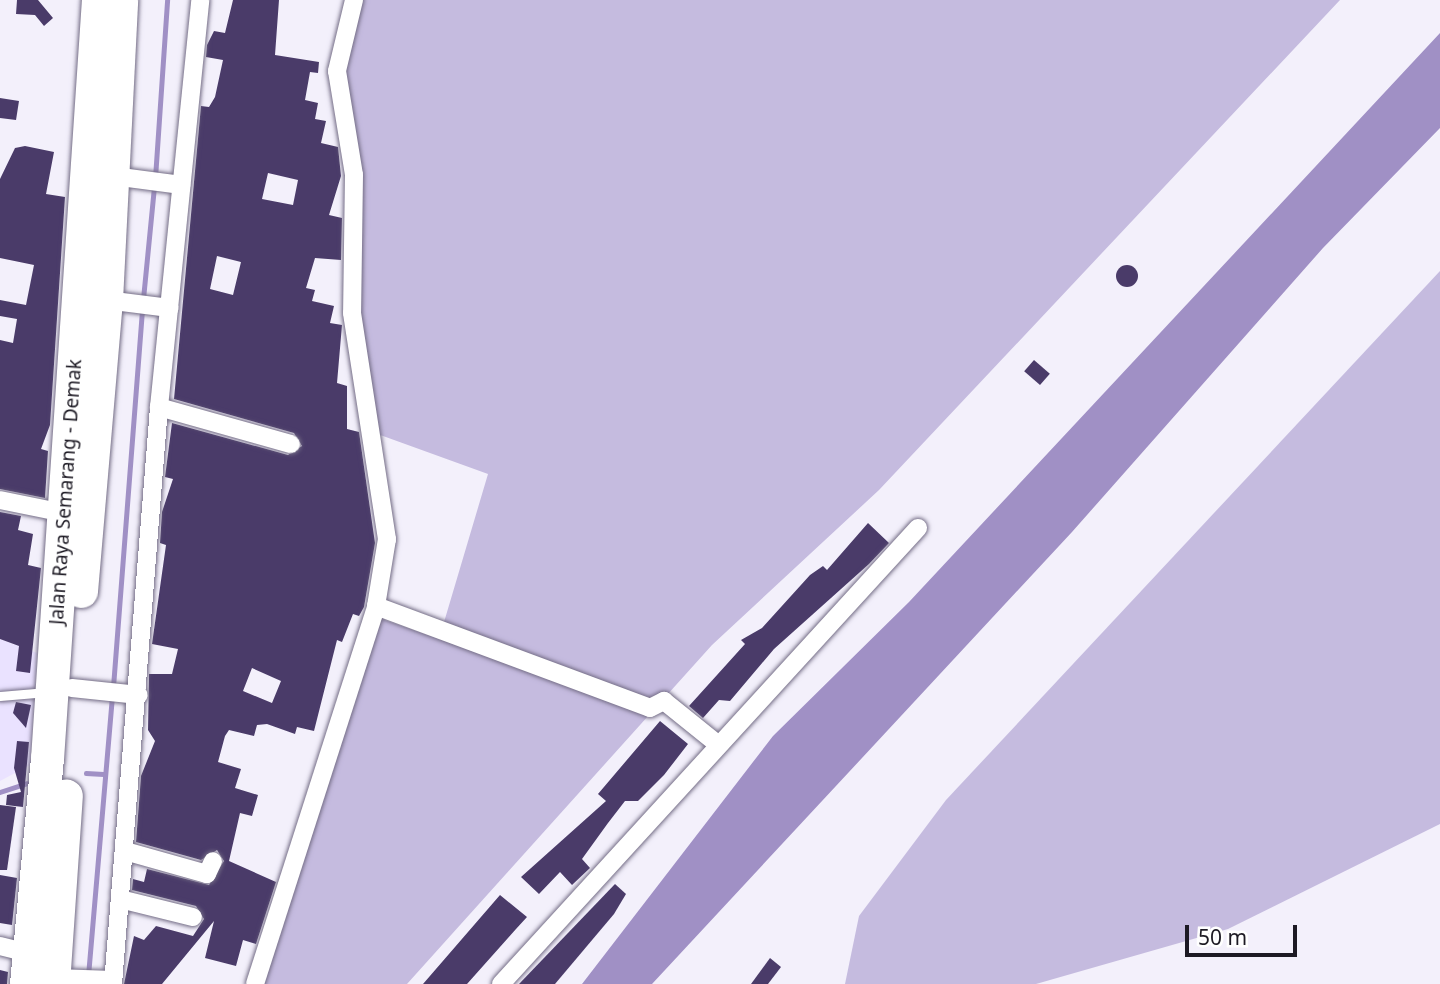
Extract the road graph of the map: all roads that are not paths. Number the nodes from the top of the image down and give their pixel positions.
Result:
1 (98, 0) edge
2 (121, 0) edge
3 (200, 0) edge
4 (354, 0) edge
5 (122, 177) junction
6 (177, 184) junction
7 (112, 301) junction
8 (163, 307) junction
9 (159, 407) junction
10 (291, 443) dead end
11 (0, 500) edge
12 (64, 513) junction
13 (918, 528) dead end
14 (376, 606) junction
15 (71, 690) junction
16 (132, 695) junction
17 (0, 696) edge
18 (716, 743) junction
19 (125, 851) junction
20 (213, 861) dead end
21 (120, 899) junction
22 (192, 917) dead end
23 (37, 971) edge
24 (111, 982) edge
25 (255, 984) edge
26 (501, 984) edge

1 - 12 highway, Jalan Raya Semarang - Demak
2 - 5 highway, Jalan Raya Semarang - Demak
3 - 6 street
4 - 14 street
5 - 6 street
5 - 7 highway, Jalan Raya Semarang - Demak
6 - 8 street
7 - 8 street
7 - 15 highway, Jalan Raya Semarang - Demak
8 - 9 street
9 - 10 street
9 - 16 street
11 - 12 street
12 - 15 highway, Jalan Raya Semarang - Demak
13 - 18 street
14 - 18 street
14 - 25 street
15 - 16 street
15 - 17 lane
15 - 23 highway, Jalan Raya Semarang - Demak
16 - 19 street
18 - 26 street
19 - 20 street
19 - 21 street
21 - 22 street
21 - 24 street
23 - 24 street

